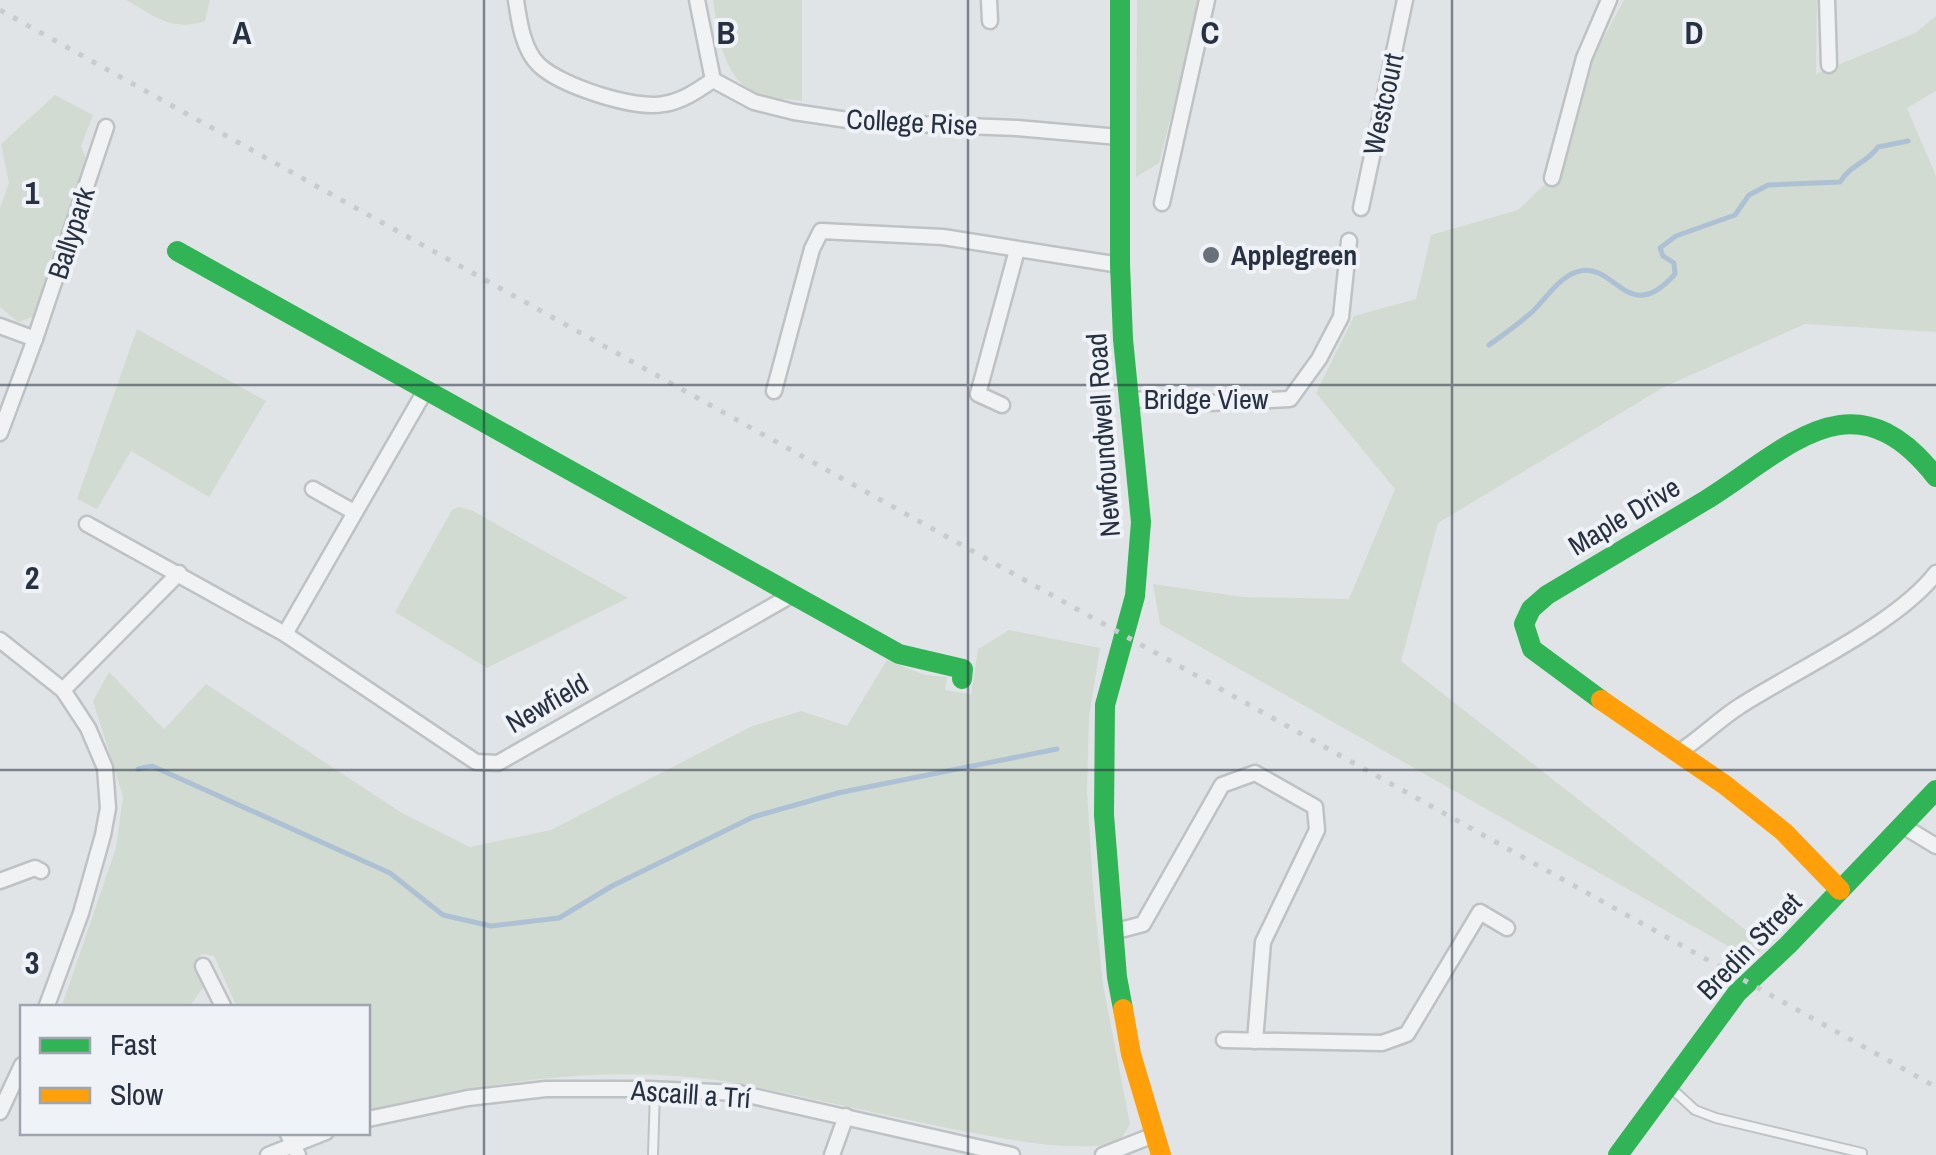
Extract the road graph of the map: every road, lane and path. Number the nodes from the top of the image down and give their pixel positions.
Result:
1 (516, 0) edge
2 (697, 0) edge
3 (989, 0) edge
4 (1120, 0) edge
5 (1207, 0) edge
6 (1405, 0) edge
7 (1609, 0) edge
8 (1828, 0) edge
9 (990, 21) dead end
10 (1829, 65) dead end
11 (713, 80) junction
12 (106, 127) dead end
13 (1119, 137) junction
14 (1552, 178) dead end
15 (1162, 203) dead end
16 (1361, 208) dead end
17 (1350, 240) dead end
18 (1017, 250) junction
19 (177, 251) dead end
20 (1120, 265) junction
21 (0, 326) edge
22 (35, 339) junction
23 (425, 391) junction
24 (774, 391) dead end
25 (1128, 399) junction
26 (1002, 405) dead end
27 (0, 433) edge
28 (1936, 477) edge
29 (313, 489) dead end
30 (354, 512) junction
31 (87, 524) dead end
32 (179, 573) junction
33 (1936, 573) edge
34 (790, 596) junction
35 (284, 634) junction
36 (0, 640) edge
37 (962, 678) dead end
38 (63, 690) junction
39 (1678, 752) junction
40 (1936, 790) edge
41 (1903, 826) junction
42 (1936, 846) edge
43 (42, 871) dead end
44 (0, 881) edge
45 (1840, 890) junction
46 (1507, 928) dead end
47 (1113, 932) junction
48 (203, 966) dead end
49 (47, 1005) edge
50 (218, 1005) edge
51 (1224, 1040) dead end
52 (1256, 1040) junction
53 (20, 1070) edge
54 (1668, 1085) junction
55 (655, 1089) junction
56 (0, 1112) edge
57 (846, 1116) junction
58 (370, 1119) edge
59 (318, 1135) edge
60 (293, 1144) edge
61 (1158, 1145) edge
62 (1862, 1153) edge
63 (268, 1155) edge
64 (653, 1155) edge
65 (832, 1155) edge
66 (1012, 1155) edge
67 (1103, 1155) edge
68 (1618, 1155) edge

1 - 11 street
2 - 11 street
3 - 9 street
4 - 13 street, Newfoundwell Road
5 - 15 street
6 - 16 street, Westcourt
7 - 14 street
8 - 10 street
11 - 13 street, College Rise
12 - 22 street, Ballypark
13 - 20 street, Newfoundwell Road
17 - 25 street, Bridge View
18 - 20 street
18 - 24 street
18 - 26 street
19 - 23 street
20 - 25 street, Newfoundwell Road
21 - 22 street
22 - 27 street, Ballypark
23 - 30 street
23 - 34 street
25 - 47 street, Newfoundwell Road
28 - 39 street, Maple Drive
29 - 30 street
30 - 35 street
31 - 32 street, Newfield
32 - 35 street, Newfield
32 - 38 street
33 - 39 street
34 - 35 street, Newfield
34 - 37 street
36 - 38 street
38 - 49 street
39 - 45 street, Maple Drive
40 - 41 street, Bredin Street
41 - 42 street
41 - 45 street, Bredin Street
43 - 44 street
45 - 54 street, Bredin Street
46 - 52 street
47 - 52 street
47 - 61 street, Newfoundwell Road
48 - 50 street
51 - 52 street
53 - 56 street
54 - 62 lane
54 - 68 street, Bredin Street
55 - 57 street, Ascaill a Trí
55 - 58 street, Ascaill a Trí
55 - 64 lane
57 - 65 street
57 - 66 street, Ascaill a Trí
59 - 60 street
60 - 63 street
61 - 67 street

